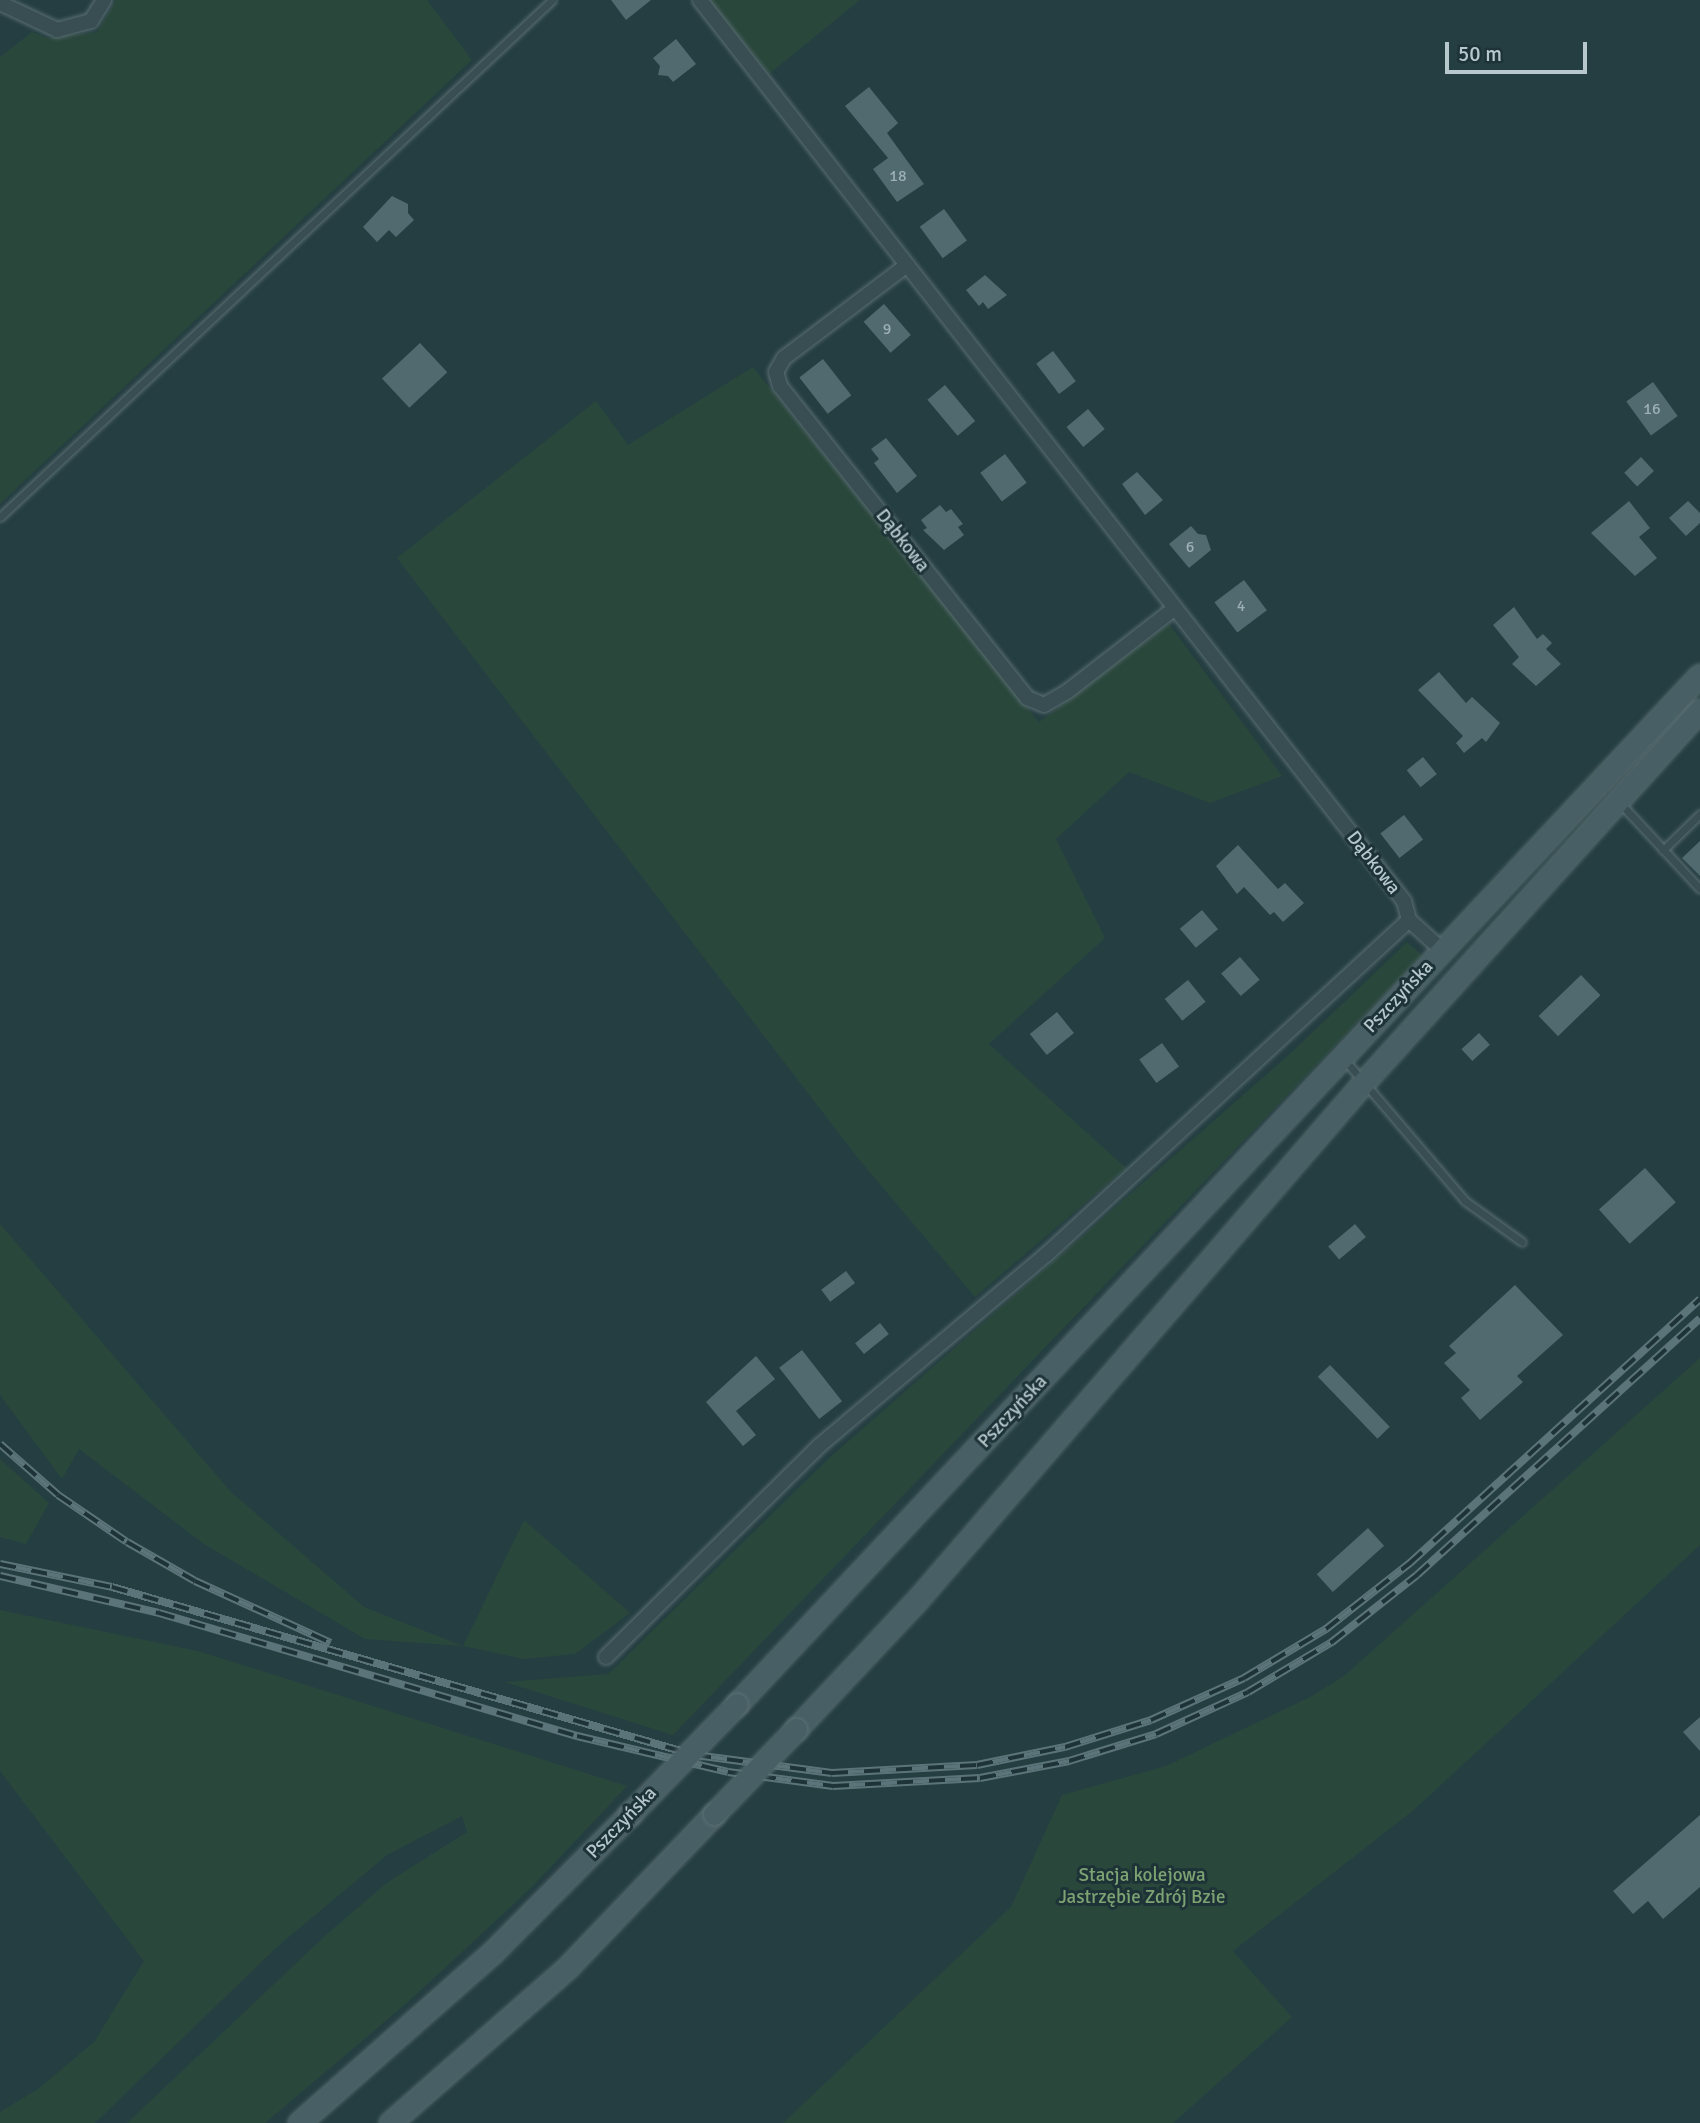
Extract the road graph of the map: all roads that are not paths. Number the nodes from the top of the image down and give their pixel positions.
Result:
1 (104, 0) edge
2 (552, 0) edge
3 (700, 0) edge
4 (0, 3) edge
5 (907, 265) junction
6 (0, 517) edge
7 (1175, 608) junction
8 (1700, 675) edge
9 (1700, 710) edge
10 (1617, 800) junction
11 (1700, 814) edge
12 (1663, 849) junction
13 (1700, 889) edge
14 (1409, 919) junction
15 (1442, 950) junction
16 (1343, 1057) junction
17 (1364, 1082) junction
18 (1522, 1242) dead end
19 (606, 1657) dead end
20 (299, 2123) edge
21 (390, 2123) edge

1 - 4 street
2 - 6 lane
3 - 5 street, Dąbkowa
5 - 7 street, Dąbkowa
5 - 7 street, Dąbkowa
7 - 14 street, Dąbkowa
8 - 15 main road, Pszczyńska
9 - 10 main road, Pszczyńska
10 - 12 lane
10 - 17 main road, Pszczyńska
11 - 12 lane
12 - 13 lane
14 - 15 street, Dąbkowa
14 - 19 street
15 - 16 main road, Pszczyńska
16 - 17 lane
16 - 20 main road, Pszczyńska, bridge
17 - 18 lane
17 - 21 main road, Pszczyńska, bridge

